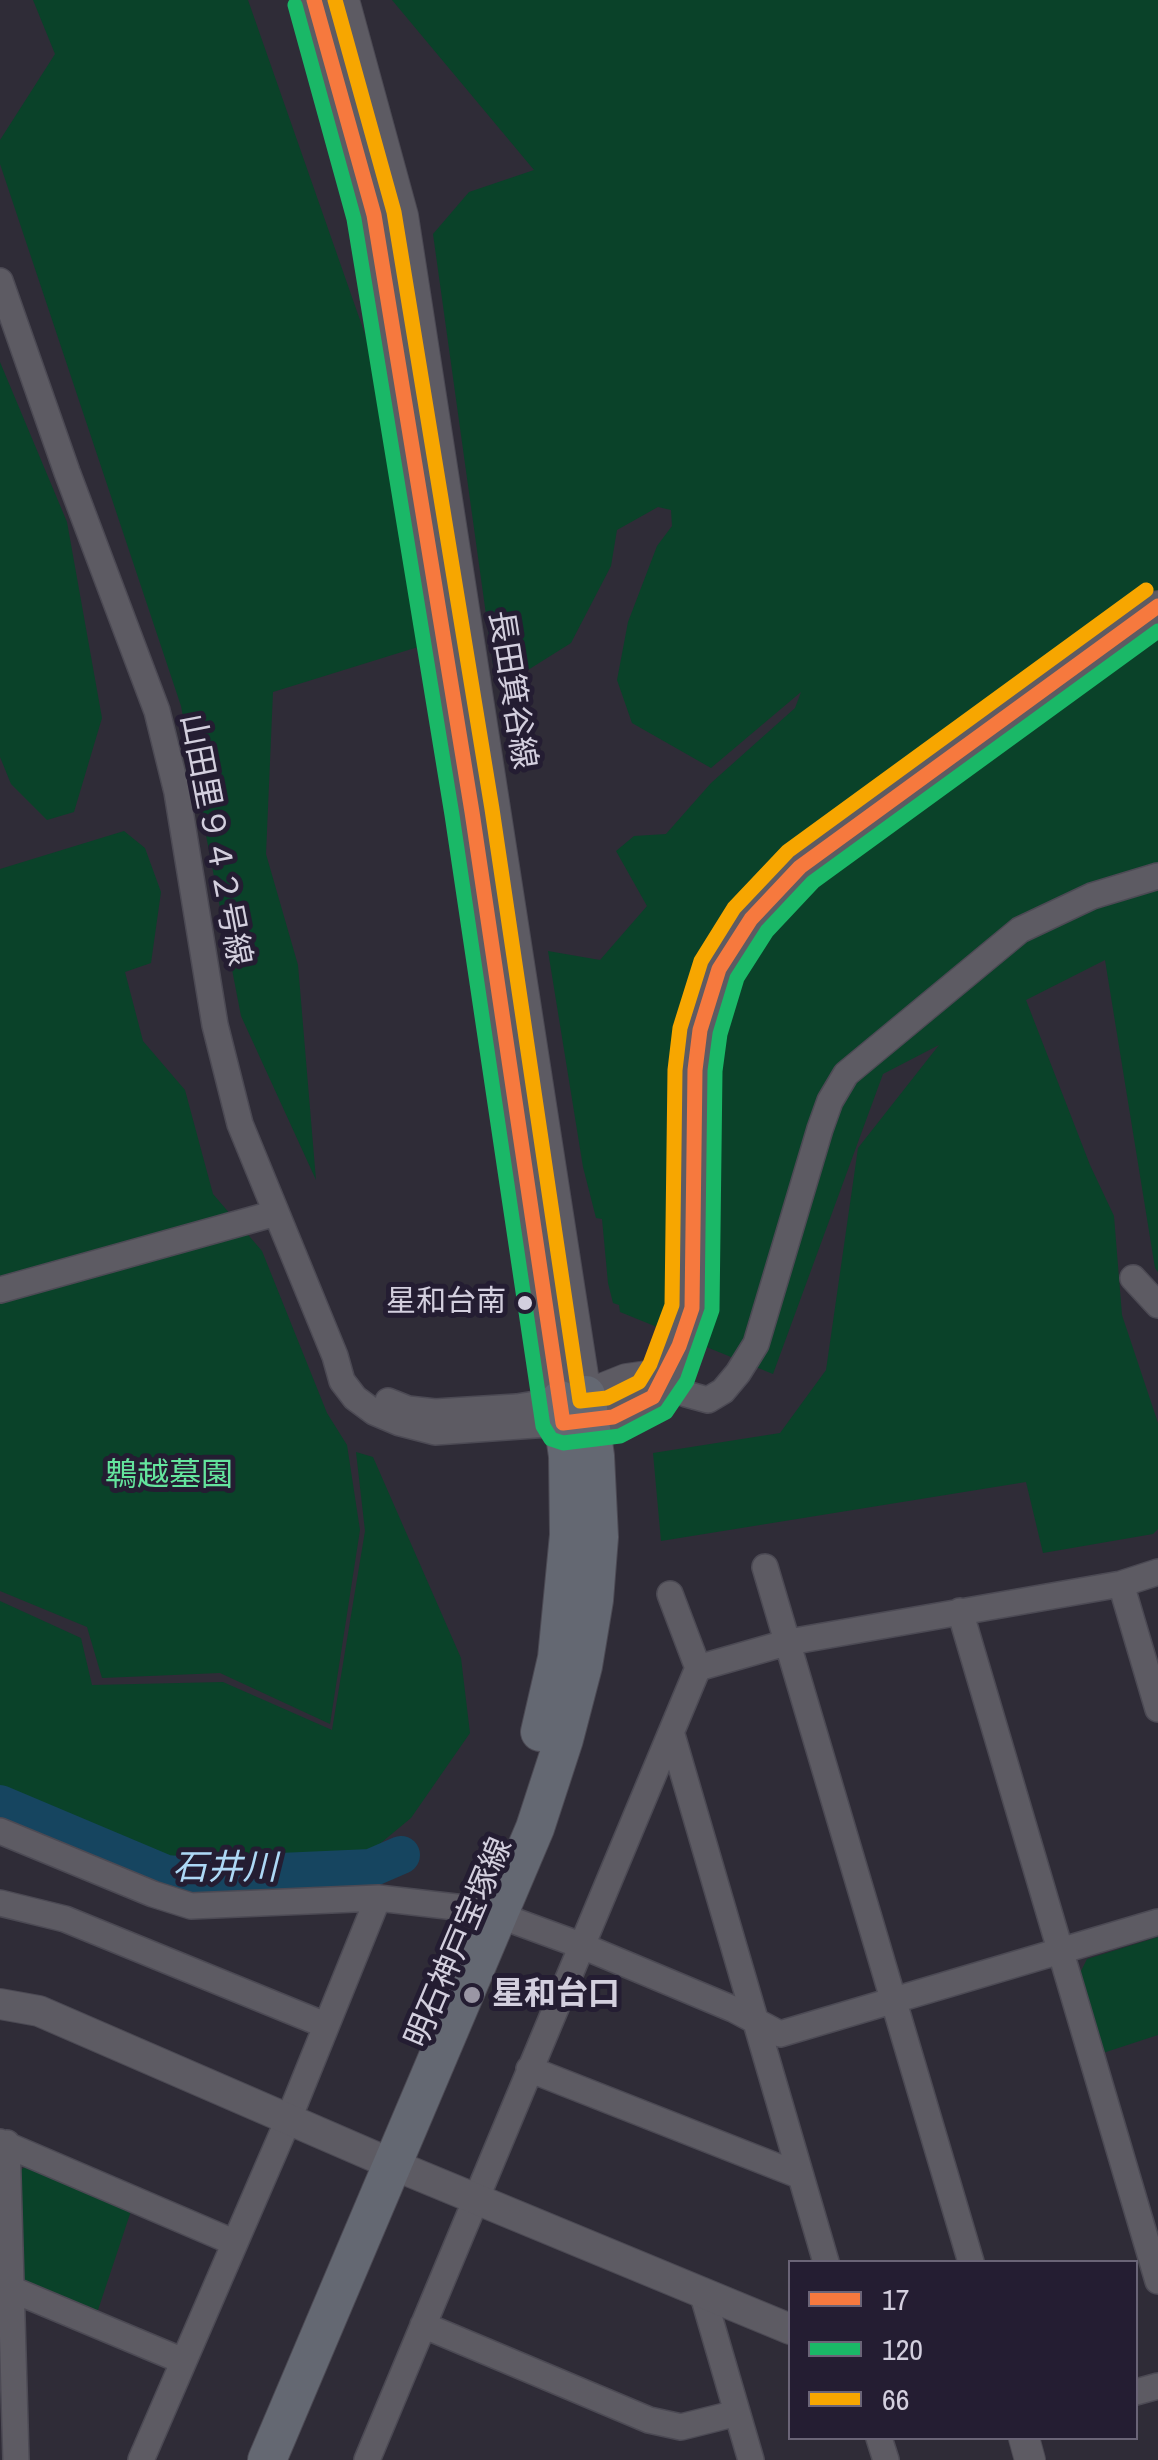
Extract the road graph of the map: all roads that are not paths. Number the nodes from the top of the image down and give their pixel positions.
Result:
1 (314, 0) edge
2 (344, 0) edge
3 (0, 282) edge
4 (1158, 606) edge
5 (1158, 876) edge
6 (276, 1213) junction
7 (1133, 1278) dead end
8 (0, 1290) edge
9 (1158, 1305) edge
10 (668, 1373) junction
11 (575, 1410) junction
12 (765, 1567) dead end
13 (1158, 1572) edge
14 (1121, 1584) junction
15 (670, 1594) dead end
16 (960, 1611) junction
17 (789, 1642) junction
18 (698, 1668) junction
19 (1158, 1709) edge
20 (672, 1734) junction
21 (0, 1830) edge
22 (378, 1898) junction
23 (0, 1904) edge
24 (485, 1912) junction
25 (1158, 1922) edge
26 (580, 1944) junction
27 (1062, 1952) junction
28 (894, 2001) junction
29 (0, 2004) edge
30 (325, 2024) junction
31 (756, 2024) junction
32 (529, 2069) junction
33 (289, 2118) junction
34 (3, 2142) edge
35 (382, 2160) junction
36 (801, 2176) junction
37 (476, 2197) junction
38 (233, 2242) junction
39 (825, 2260) edge
40 (971, 2260) edge
41 (1158, 2281) edge
42 (11, 2289) junction
43 (702, 2292) junction
44 (423, 2325) junction
45 (788, 2328) edge
46 (183, 2361) junction
47 (737, 2413) junction
48 (8, 2433) edge
49 (376, 2457) edge
50 (16, 2460) edge
51 (142, 2460) edge
52 (240, 2460) edge
53 (268, 2460) edge
54 (751, 2460) edge

1 - 11 street, 長田箕谷線
2 - 11 street, 長田箕谷線
3 - 6 street, 山田里９４２号線
4 - 10 street
5 - 10 street
6 - 8 street
6 - 11 street, 山田里９４２号線
7 - 9 street
10 - 11 street
11 - 24 main road, 明石神戸宝塚線
12 - 17 street
13 - 14 street
14 - 16 street
14 - 19 street
15 - 18 street
16 - 17 street
16 - 27 street
17 - 18 street
17 - 28 street
18 - 20 street
20 - 26 street
20 - 31 street
21 - 22 street
22 - 24 street
22 - 30 street
23 - 30 street
24 - 26 street
24 - 35 main road, 明石神戸宝塚線
25 - 27 street
26 - 31 street
26 - 32 street
27 - 28 street
27 - 41 street
28 - 31 street
28 - 40 street
29 - 33 street
30 - 33 street
31 - 36 street
32 - 36 street
32 - 37 street
33 - 35 street
33 - 38 street
34 - 38 street
34 - 42 street
35 - 37 street
35 - 52 main road, 明石神戸宝塚線
35 - 53 main road, 明石神戸宝塚線
36 - 39 street
37 - 43 street
37 - 44 street
38 - 46 street
42 - 46 street
42 - 48 street
43 - 45 street
43 - 47 street
44 - 47 street
44 - 49 street
46 - 51 street
47 - 54 street
48 - 50 street

